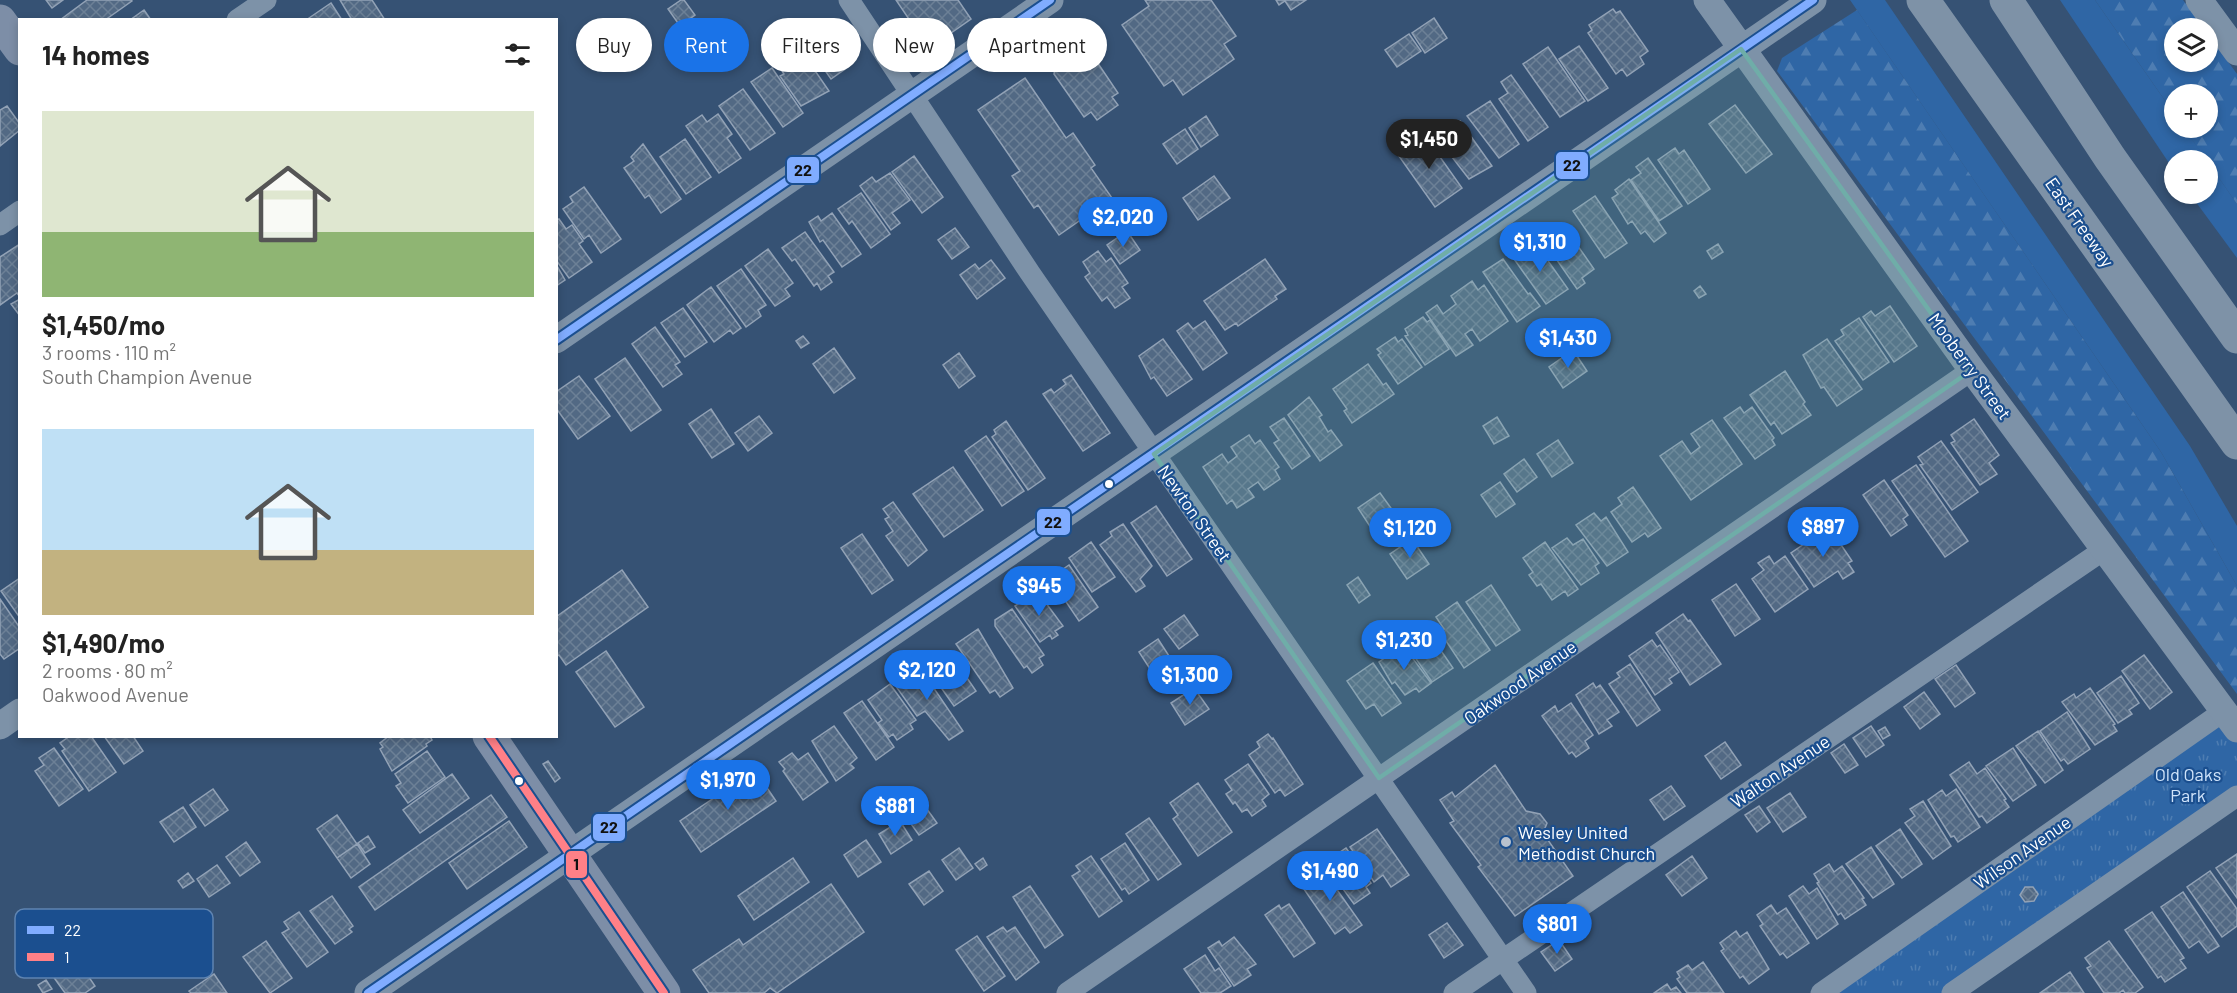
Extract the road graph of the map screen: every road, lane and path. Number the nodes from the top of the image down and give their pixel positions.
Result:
1 (266, 0) edge
2 (849, 0) edge
3 (1050, 0) edge
4 (1707, 0) edge
5 (1923, 0) edge
6 (2006, 0) edge
7 (2199, 0) edge
8 (1806, 4) edge
9 (240, 18) edge
10 (0, 21) edge
11 (18, 46) edge
12 (1742, 49) junction
13 (2237, 52) edge
14 (912, 94) junction
15 (18, 212) edge
16 (0, 225) edge
17 (2237, 337) edge
18 (558, 339) edge
19 (1972, 370) junction
20 (2237, 443) edge
21 (1154, 454) junction
22 (2105, 549) junction
23 (18, 713) edge
24 (2230, 720) edge
25 (0, 726) edge
26 (490, 738) edge
27 (1379, 778) junction
28 (2237, 796) edge
29 (569, 854) junction
30 (1503, 960) junction
31 (368, 993) edge
32 (664, 993) edge
33 (1067, 993) edge
34 (1454, 993) edge
35 (1526, 993) edge
36 (1821, 993) edge
37 (1952, 993) edge

1 - 9 street
2 - 14 street, Newton Street
3 - 14 street
4 - 12 street, Mooberry Street
5 - 20 highway, East Freeway
6 - 17 highway
7 - 13 street
8 - 12 street
10 - 11 main road
12 - 19 street, Mooberry Street
12 - 21 street
14 - 18 street
14 - 21 street, Newton Street
15 - 16 street
19 - 22 street, Mooberry Street
19 - 27 street, Oakwood Avenue
21 - 27 street, Newton Street
21 - 29 street
22 - 24 street, Mooberry Street
22 - 30 street, Walton Avenue
23 - 25 street
24 - 36 street, Wilson Avenue
26 - 29 main road
27 - 30 street, Newton Street
27 - 33 street, Oakwood Avenue
28 - 37 street
29 - 31 street
29 - 32 main road
30 - 34 street, Walton Avenue
30 - 35 street, Newton Street

